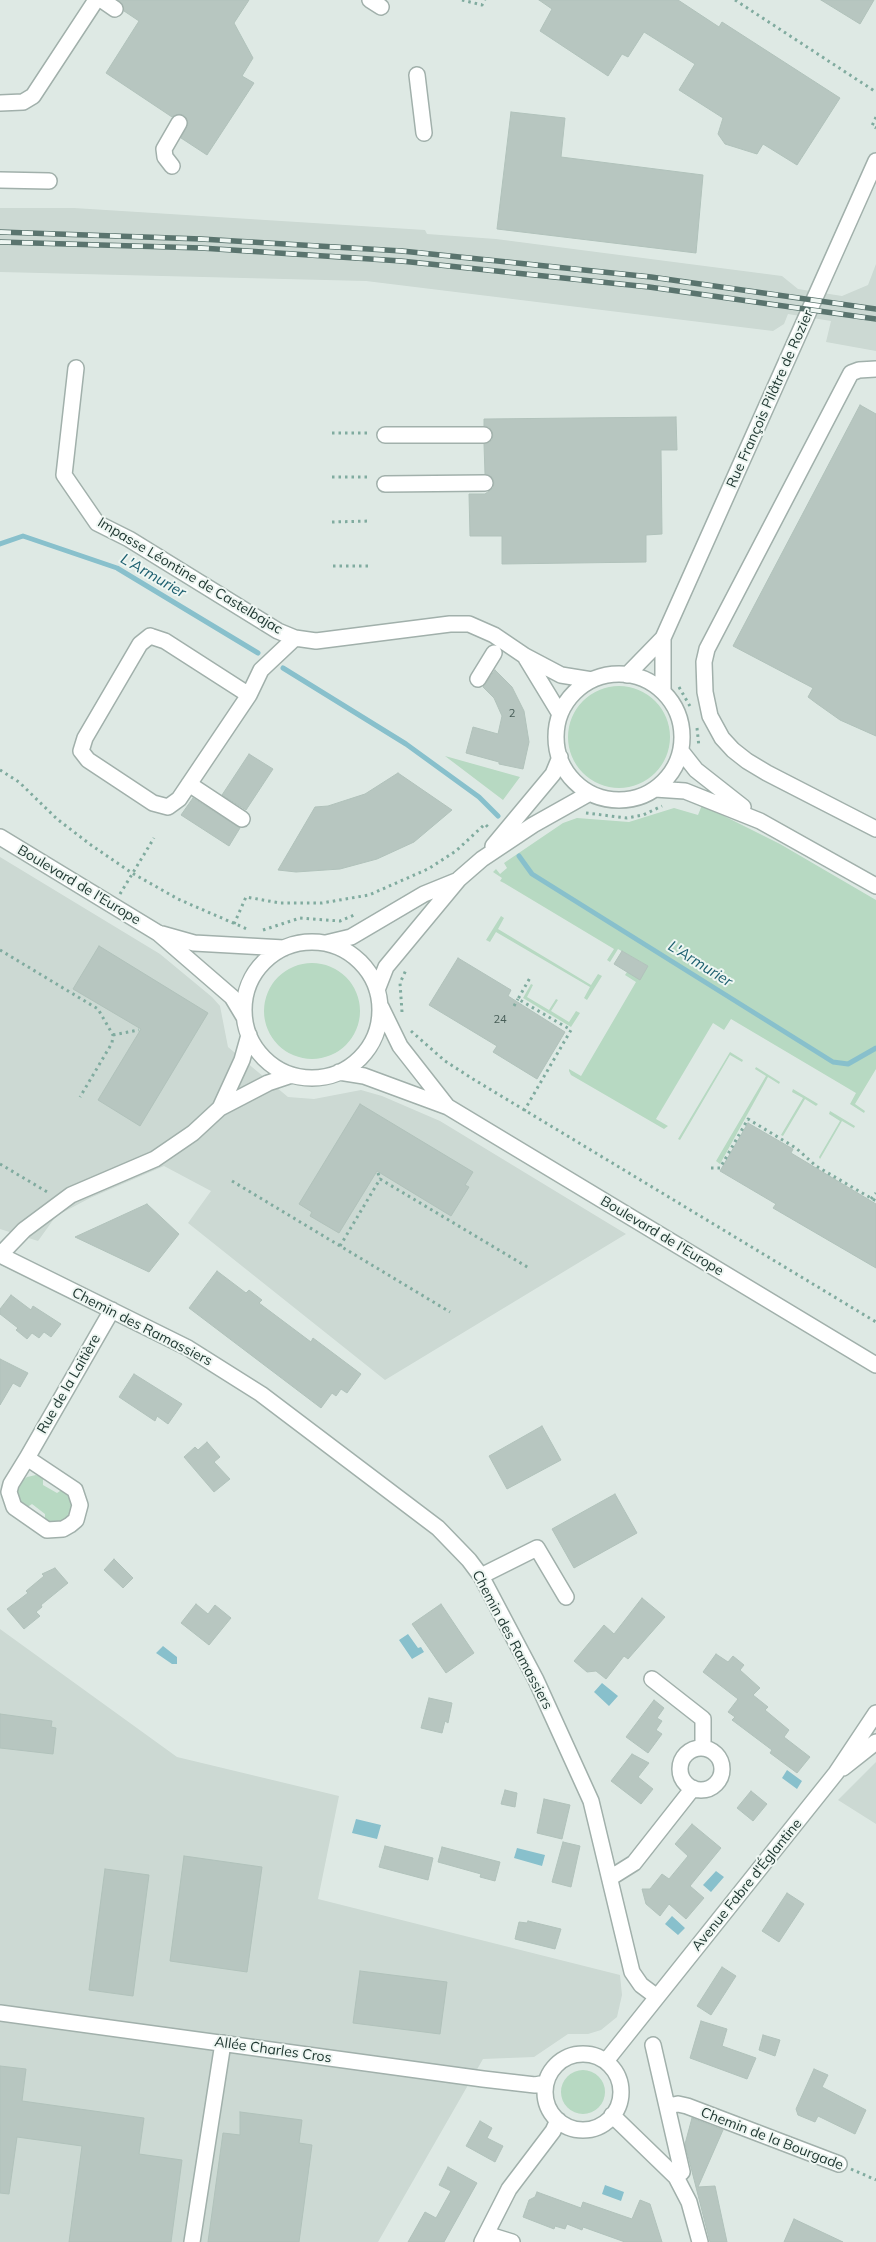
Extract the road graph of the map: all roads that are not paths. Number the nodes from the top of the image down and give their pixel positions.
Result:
1 (96, 0) edge
2 (102, 0) edge
3 (115, 8) dead end
4 (417, 75) dead end
5 (0, 103) edge
6 (179, 123) dead end
7 (424, 133) dead end
8 (876, 161) edge
9 (172, 166) dead end
10 (0, 180) edge
11 (49, 181) dead end
12 (76, 368) dead end
13 (876, 369) edge
14 (484, 434) dead end
15 (385, 435) dead end
16 (485, 483) dead end
17 (385, 484) dead end
18 (295, 638) junction
19 (663, 638) junction
20 (494, 653) dead end
21 (525, 656) junction
22 (626, 675) junction
23 (478, 679) dead end
24 (592, 680) junction
25 (663, 692) junction
26 (249, 695) junction
27 (560, 714) junction
28 (680, 751) junction
29 (560, 757) junction
30 (189, 784) junction
31 (654, 789) junction
32 (590, 793) junction
33 (242, 819) dead end
34 (760, 821) junction
35 (876, 829) edge
36 (0, 838) edge
37 (482, 859) junction
38 (459, 879) junction
39 (876, 886) edge
40 (158, 933) junction
41 (326, 943) junction
42 (284, 948) junction
43 (378, 997) junction
44 (244, 1017) junction
45 (249, 1035) junction
46 (339, 1072) junction
47 (292, 1075) junction
48 (448, 1107) junction
49 (220, 1108) junction
50 (0, 1255) edge
51 (112, 1310) junction
52 (876, 1365) edge
53 (26, 1458) junction
54 (481, 1576) junction
55 (566, 1597) dead end
56 (652, 1679) dead end
57 (876, 1713) edge
58 (703, 1747) junction
59 (873, 1749) edge
60 (836, 1773) junction
61 (692, 1788) junction
62 (610, 1878) junction
63 (658, 1997) junction
64 (0, 2013) edge
65 (222, 2043) junction
66 (653, 2045) dead end
67 (606, 2061) junction
68 (546, 2082) junction
69 (668, 2106) junction
70 (612, 2116) junction
71 (558, 2120) junction
72 (839, 2164) road end
73 (676, 2177) junction
74 (484, 2238) edge
75 (192, 2242) edge
76 (512, 2242) edge
77 (700, 2242) edge

1 - 5 street
2 - 3 street
4 - 7 street
6 - 9 street
8 - 19 street, Rue François Pilâtre de Rozier
10 - 11 street
12 - 18 street, Impasse Léontine de Castelbajac
13 - 35 street
14 - 15 street
16 - 17 street
18 - 21 street, Impasse Léontine de Castelbajac
18 - 26 street
19 - 22 street, Rue François Pilâtre de Rozier
19 - 25 street, Rue François Pilâtre de Rozier
20 - 23 street
21 - 24 street, Impasse Léontine de Castelbajac
21 - 27 street, Impasse Léontine de Castelbajac
22 - 24 street
22 - 25 street
24 - 27 street
25 - 28 street
26 - 30 street
26 - 30 street
27 - 29 street
28 - 31 street
28 - 34 street
29 - 32 street
29 - 37 street
30 - 33 street
31 - 32 street
31 - 34 street
32 - 37 street
34 - 39 street
36 - 40 street, Boulevard de l'Europe
37 - 38 street
38 - 41 street
38 - 43 street
40 - 42 street, Boulevard de l'Europe
40 - 44 street, Boulevard de l'Europe
41 - 42 street, Boulevard de l'Europe
41 - 43 street, Boulevard de l'Europe
42 - 44 street, Boulevard de l'Europe
43 - 46 street, Boulevard de l'Europe
43 - 48 street, Boulevard de l'Europe
44 - 45 street, Boulevard de l'Europe
45 - 47 street, Boulevard de l'Europe
45 - 49 street
46 - 47 street, Boulevard de l'Europe
46 - 48 street, Boulevard de l'Europe
47 - 49 street
48 - 52 street, Boulevard de l'Europe
49 - 50 street
50 - 51 street, Chemin des Ramassiers
51 - 53 street, Rue de la Laitière
51 - 54 street, Chemin des Ramassiers
53 - 53 street, Rue de la Laitière
54 - 55 street
54 - 62 street, Chemin des Ramassiers
56 - 58 street
57 - 60 street, Avenue Fabre d'Églantine
58 - 61 street
58 - 61 street
59 - 60 street, Avenue Fabre d'Églantine
60 - 63 street, Avenue Fabre d'Églantine
61 - 62 street
62 - 63 street, Chemin des Ramassiers
63 - 67 street
64 - 65 street, Allée Charles Cros
65 - 68 street, Allée Charles Cros
65 - 75 street
66 - 69 street
67 - 68 street
67 - 70 street
68 - 71 street
69 - 72 street, Chemin de la Bourgade
69 - 73 street
70 - 71 street
70 - 73 street
71 - 74 street
73 - 77 street
74 - 76 street

